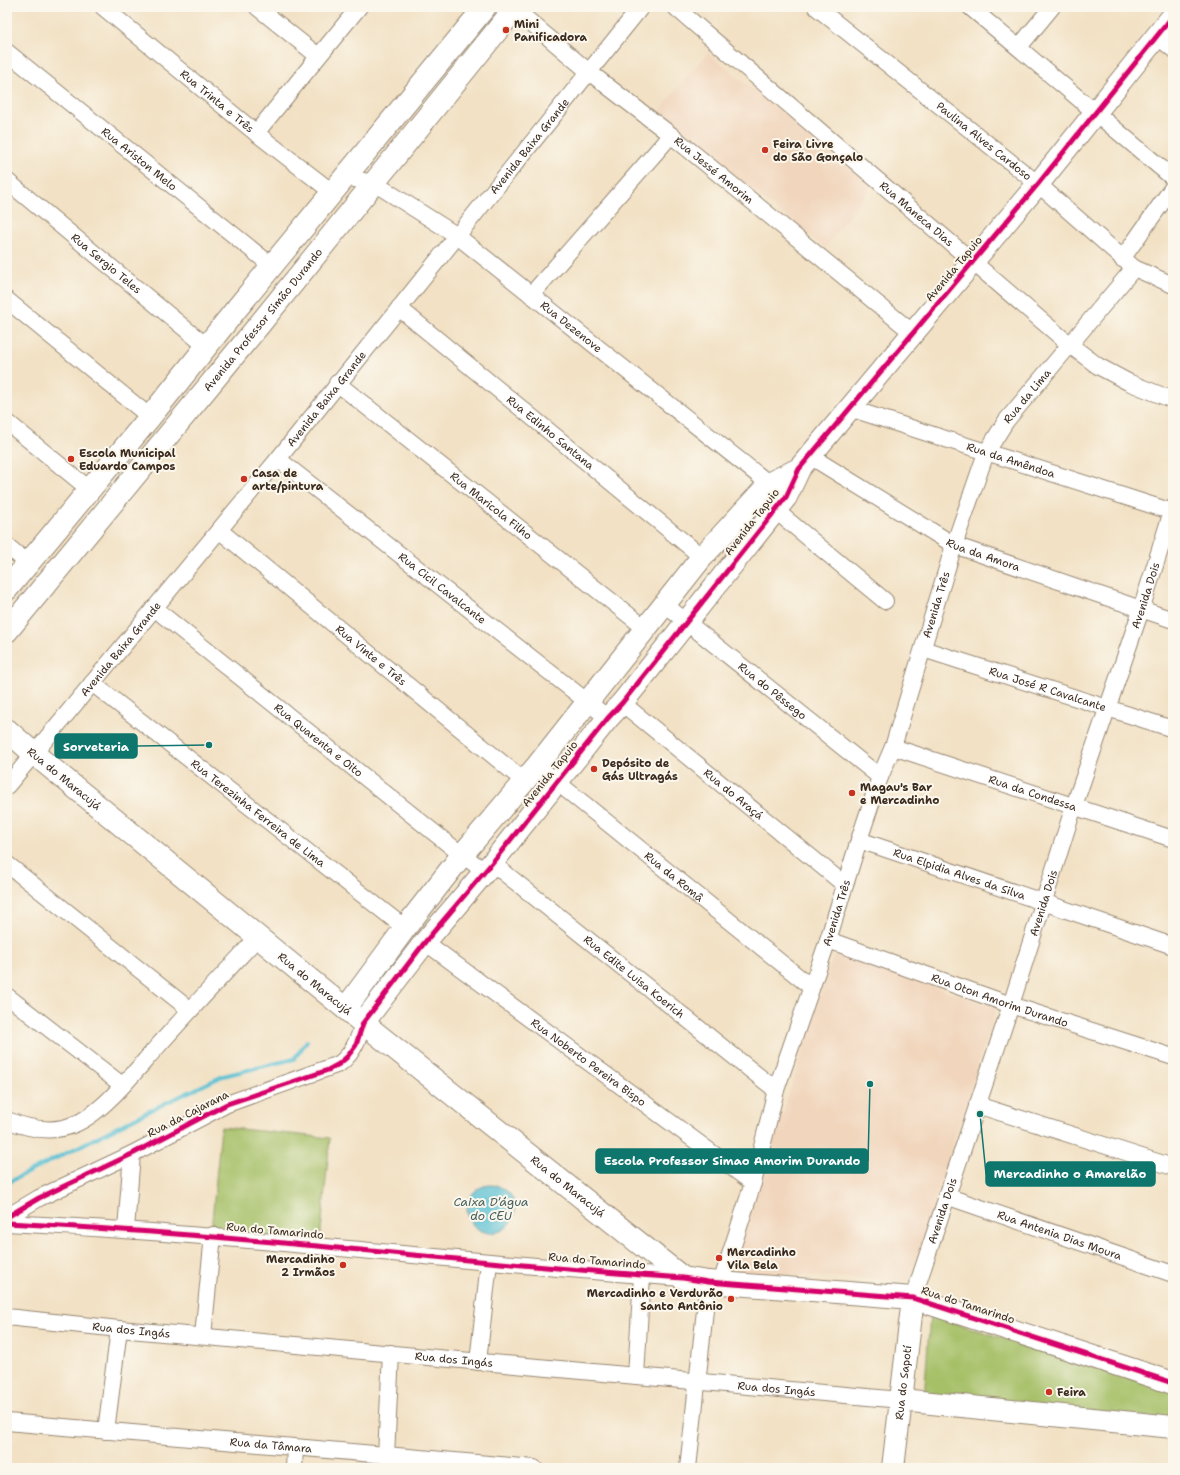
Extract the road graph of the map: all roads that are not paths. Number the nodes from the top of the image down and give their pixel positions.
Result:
1 (103, 7) edge
2 (257, 7) edge
3 (360, 7) edge
4 (641, 7) edge
5 (675, 7) edge
6 (816, 7) edge
7 (970, 7) edge
8 (1052, 7) edge
9 (515, 8) edge
10 (481, 12) edge
11 (1173, 16) edge
12 (494, 34) junction
13 (1165, 42) edge
14 (1019, 47) junction
15 (7, 52) edge
16 (318, 56) junction
17 (589, 72) junction
18 (1095, 112) junction
19 (256, 133) junction
20 (671, 135) junction
21 (1173, 178) edge
22 (7, 181) edge
23 (374, 183) junction
24 (1038, 184) junction
25 (338, 185) junction
26 (1173, 187) edge
27 (456, 235) junction
28 (973, 260) junction
29 (1128, 264) junction
30 (272, 266) junction
31 (1173, 285) edge
32 (532, 295) junction
33 (7, 300) edge
34 (238, 307) junction
35 (398, 308) junction
36 (259, 326) junction
37 (913, 333) junction
38 (1070, 345) junction
39 (206, 346) junction
40 (337, 383) junction
41 (1173, 400) edge
42 (849, 408) junction
43 (150, 417) junction
44 (7, 422) edge
45 (986, 453) junction
46 (278, 459) junction
47 (804, 462) junction
48 (89, 489) junction
49 (777, 497) junction
50 (1172, 510) edge
51 (218, 530) junction
52 (954, 545) junction
53 (7, 546) edge
54 (702, 557) junction
55 (28, 564) junction
56 (7, 589) edge
57 (885, 601) dead end
58 (664, 604) junction
59 (154, 608) junction
60 (1141, 610) junction
61 (1173, 620) edge
62 (686, 622) junction
63 (645, 628) junction
64 (7, 631) edge
65 (923, 648) junction
66 (92, 683) junction
67 (588, 701) junction
68 (1108, 708) junction
69 (615, 710) junction
70 (1173, 729) edge
71 (7, 730) edge
72 (893, 747) junction
73 (33, 753) junction
74 (531, 774) junction
75 (880, 777) junction
76 (557, 782) junction
77 (7, 786) edge
78 (1074, 806) junction
79 (1173, 839) edge
80 (859, 840) junction
81 (462, 856) junction
82 (7, 864) edge
83 (489, 867) junction
84 (845, 885) junction
85 (1043, 903) junction
86 (405, 928) junction
87 (258, 937) junction
88 (828, 940) junction
89 (425, 942) junction
90 (1173, 946) edge
91 (811, 987) junction
92 (7, 996) edge
93 (1011, 1005) junction
94 (346, 1008) junction
95 (190, 1010) junction
96 (363, 1023) junction
97 (1173, 1057) edge
98 (122, 1085) junction
99 (776, 1090) junction
100 (977, 1105) junction
101 (7, 1120) edge
102 (132, 1154) junction
103 (1173, 1167) edge
104 (753, 1183) junction
105 (946, 1196) junction
106 (7, 1217) edge
107 (7, 1222) edge
108 (126, 1229) junction
109 (213, 1236) junction
110 (489, 1262) junction
111 (1173, 1274) edge
112 (642, 1275) junction
113 (683, 1278) junction
114 (715, 1282) junction
115 (913, 1298) junction
116 (7, 1317) edge
117 (119, 1329) junction
118 (203, 1336) junction
119 (391, 1353) junction
120 (478, 1362) junction
121 (636, 1376) junction
122 (697, 1382) junction
123 (1173, 1383) edge
124 (901, 1400) junction
125 (7, 1422) edge
126 (1173, 1427) edge
127 (106, 1431) junction
128 (295, 1447) junction
129 (386, 1456) junction
130 (464, 1465) edge
131 (294, 1468) edge
132 (534, 1468) edge
133 (688, 1468) edge
134 (893, 1468) edge

1 - 19 street, Rua Trinta e Três
2 - 16 street
3 - 16 street
4 - 17 street, Avenida Baixa Grande
5 - 28 street, Rua Maneca Dias
6 - 24 street, Paulina Alves Cardoso
7 - 14 street
8 - 14 street
9 - 12 street, Avenida Professor Simão Durando
9 - 17 street, Rua Jessé Amorim
10 - 12 street
10 - 25 street
11 - 13 street, Avenida Tapuio
12 - 23 street, Avenida Professor Simão Durando
13 - 18 street, Avenida Tapuio
14 - 18 street
15 - 30 street, Rua Ariston Melo
16 - 19 street
17 - 20 street, Rua Jessé Amorim
17 - 27 street, Avenida Baixa Grande
18 - 21 street
18 - 24 street, Avenida Tapuio
19 - 25 street, Rua Trinta e Três
20 - 32 street
20 - 37 street, Rua Jessé Amorim
22 - 39 street, Rua Sergio Teles
23 - 25 street, Rua Dezenove
23 - 27 street, Rua Dezenove
23 - 36 street, Avenida Professor Simão Durando
24 - 28 street, Avenida Tapuio
24 - 29 street, Paulina Alves Cardoso
25 - 30 street
26 - 29 street, Rua da Lima
27 - 32 street, Rua Dezenove
27 - 35 street, Avenida Baixa Grande
28 - 37 street, Avenida Tapuio
28 - 38 street, Rua Maneca Dias
29 - 31 street, Paulina Alves Cardoso
29 - 38 street, Rua da Lima
30 - 34 street
32 - 49 street, Rua Dezenove
33 - 43 street
34 - 36 street
34 - 39 street
35 - 40 street, Avenida Baixa Grande
35 - 54 street, Rua Edinho Santana
36 - 64 street, Avenida Professor Simão Durando
37 - 42 street, Avenida Tapuio
38 - 41 street, Rua Maneca Dias
38 - 45 street, Rua da Lima
39 - 43 street
40 - 46 street, Avenida Baixa Grande
40 - 63 street, Rua Maricola Filho
42 - 45 street, Rua da Amêndoa
42 - 47 street, Avenida Tapuio
43 - 48 street
44 - 48 street
45 - 50 street, Rua da Amêndoa
45 - 52 street, Rua da Lima
46 - 51 street, Avenida Baixa Grande
46 - 67 street, Rua Cicil Cavalcante
47 - 49 street, Avenida Tapuio
47 - 52 street, Rua da Amora
48 - 55 street
49 - 54 street, Avenida Tapuio
49 - 57 street, Rua Dezenove
49 - 62 street, Avenida Tapuio
50 - 60 street, Avenida Dois
51 - 59 street, Avenida Baixa Grande
51 - 74 street, Rua Vinte e Três
52 - 60 street, Rua da Amora
52 - 65 street, Avenida Três
53 - 55 street
54 - 58 street, Avenida Tapuio
55 - 56 street
58 - 62 street, Rua do Pêssego
58 - 63 street, Avenida Tapuio
59 - 66 street, Avenida Baixa Grande
59 - 81 street, Rua Quarenta e Oito
60 - 61 street, Rua da Amora
60 - 68 street, Avenida Dois
62 - 69 street, Avenida Tapuio
62 - 75 street, Rua do Pêssego
63 - 67 street, Avenida Tapuio
65 - 68 street, Rua José R Cavalcante
65 - 72 street, Avenida Três
66 - 73 street, Avenida Baixa Grande
66 - 86 street, Rua Terezinha Ferreira de Lima
67 - 69 street, Rua Cicil Cavalcante
67 - 74 street, Avenida Tapuio
68 - 70 street, Rua José R Cavalcante
68 - 78 street, Avenida Dois
69 - 76 street, Avenida Tapuio
69 - 84 street, Rua do Araçá
71 - 73 street, Rua do Maracujá
72 - 75 street, Avenida Três
72 - 78 street, Rua da Condessa
73 - 77 street, Avenida Baixa Grande
73 - 87 street, Rua do Maracujá
74 - 76 street, Rua da Româ
74 - 81 street, Avenida Tapuio
75 - 80 street, Avenida Três
76 - 83 street, Avenida Tapuio
76 - 91 street, Rua da Româ
78 - 79 street, Rua da Condessa
78 - 85 street, Avenida Dois
80 - 84 street, Avenida Três
80 - 85 street, Rua Elpidia Alves da Silva
81 - 83 street, Rua Quarenta e Oito
81 - 86 street, Avenida Tapuio
82 - 95 street
83 - 89 street, Avenida Tapuio
83 - 99 street, Rua Edite Luisa Koerich
84 - 88 street, Avenida Três
85 - 90 street, Rua Elpidia Alves da Silva
85 - 93 street, Avenida Dois
86 - 94 street, Avenida Tapuio
87 - 94 street, Rua do Maracujá
87 - 95 street
88 - 91 street, Avenida Três
88 - 93 street, Rua Oton Amorim Durando
89 - 96 street, Avenida Tapuio
89 - 104 street, Rua Noberto Pereira Bispo
91 - 99 street, Avenida Três
92 - 98 street
93 - 97 street, Rua Oton Amorim Durando
93 - 100 street, Avenida Dois
94 - 96 street, Rua do Maracujá
95 - 98 street
96 - 102 street, Rua da Cajarana
96 - 113 street, Rua do Maracujá
98 - 101 street
99 - 104 street, Avenida Três
100 - 103 street
100 - 105 street, Avenida Dois
102 - 106 street, Rua da Cajarana
102 - 108 street
104 - 114 street, Avenida Três
105 - 111 street, Rua Antenia Dias Moura
105 - 115 street, Avenida Dois
107 - 108 street, Rua do Tamarindo
108 - 109 street, Rua do Tamarindo
109 - 110 street, Rua do Tamarindo
109 - 118 street
110 - 112 street, Rua do Tamarindo
110 - 120 street
112 - 113 street, Rua do Tamarindo
112 - 121 street
113 - 114 street, Rua do Tamarindo
114 - 115 street, Rua do Tamarindo
114 - 122 street, Avenida Três
115 - 123 street, Rua do Tamarindo
115 - 124 street, Rua do Sapotí
116 - 117 street, Rua dos Ingás
117 - 118 street, Rua dos Ingás
117 - 127 street
118 - 119 street, Rua dos Ingás
119 - 120 street, Rua dos Ingás
119 - 129 street
120 - 121 street, Rua dos Ingás
121 - 122 street, Rua dos Ingás
122 - 124 street, Rua dos Ingás
122 - 133 street, Avenida Três
124 - 126 street
124 - 134 street, Rua do Sapotí
125 - 127 street, Rua da Tâmara
127 - 128 street, Rua da Tâmara
128 - 129 street, Rua da Tâmara
128 - 131 street
129 - 130 street, Rua da Tâmara
130 - 132 street, Rua da Tâmara

